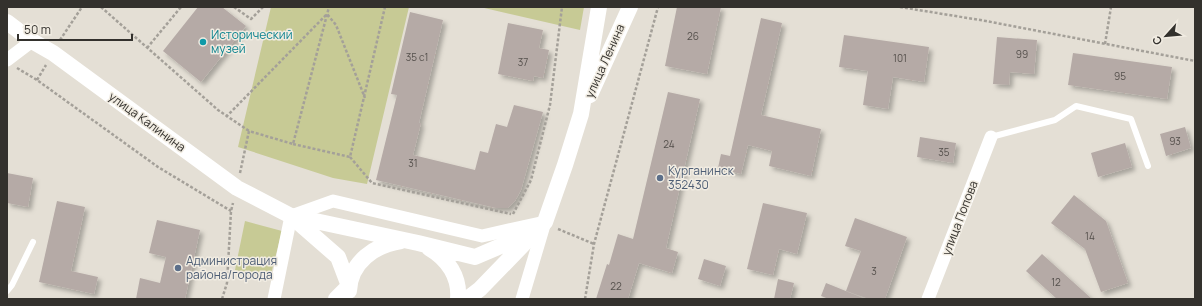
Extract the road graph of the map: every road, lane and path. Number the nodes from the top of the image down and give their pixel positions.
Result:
1 (101, 7) edge
2 (108, 7) edge
3 (181, 7) edge
4 (234, 7) edge
5 (263, 7) edge
6 (329, 7) edge
7 (385, 7) edge
8 (562, 7) edge
9 (599, 7) edge
10 (630, 7) edge
11 (658, 7) edge
12 (900, 7) edge
13 (1110, 7) edge
14 (105, 10) junction
15 (326, 14) junction
16 (7, 22) edge
17 (32, 41) junction
18 (1105, 44) junction
19 (147, 48) junction
20 (1195, 62) edge
21 (10, 63) edge
22 (365, 98) junction
23 (581, 114) junction
24 (226, 117) junction
25 (249, 131) junction
26 (991, 137) joint
27 (293, 144) junction
28 (350, 157) junction
29 (1148, 166) dead end
30 (237, 188) junction
31 (231, 212) junction
32 (513, 215) junction
33 (291, 216) junction
34 (519, 216) dead end
35 (545, 222) junction
36 (34, 242) dead end
37 (418, 243) junction
38 (594, 244) junction
39 (7, 291) edge
40 (349, 292) edge
41 (222, 299) edge
42 (274, 299) edge
43 (336, 299) edge
44 (458, 299) edge
45 (467, 299) edge
46 (522, 299) edge
47 (585, 299) edge
48 (928, 299) edge

1 - 14 path
2 - 14 path
3 - 19 path
4 - 5 path
6 - 15 path
7 - 22 path
8 - 32 path
9 - 23 street, улица Ленина
10 - 23 street, улица Ленина
11 - 38 path
12 - 18 path
13 - 18 path
14 - 19 path
15 - 22 path
15 - 24 path
15 - 27 path
16 - 17 street, улица Калинина
17 - 21 street
17 - 30 street, улица Калинина
18 - 20 path
19 - 24 path
21 - 31 path
22 - 28 path
23 - 35 street, улица Ленина
24 - 25 path
25 - 27 path
25 - 30 path
26 - 29 lane
26 - 48 street, улица Попова
27 - 28 path
28 - 32 path
30 - 31 path
30 - 33 street, улица Калинина
31 - 41 path
32 - 34 path
33 - 35 street
33 - 37 street, улица Калинина
33 - 40 street, улица Калинина
33 - 42 street
35 - 37 street
35 - 38 path
35 - 45 street, улица Ленина
35 - 46 street, улица Ленина
36 - 39 lane
37 - 40 street
37 - 44 street
38 - 47 path
40 - 43 street

